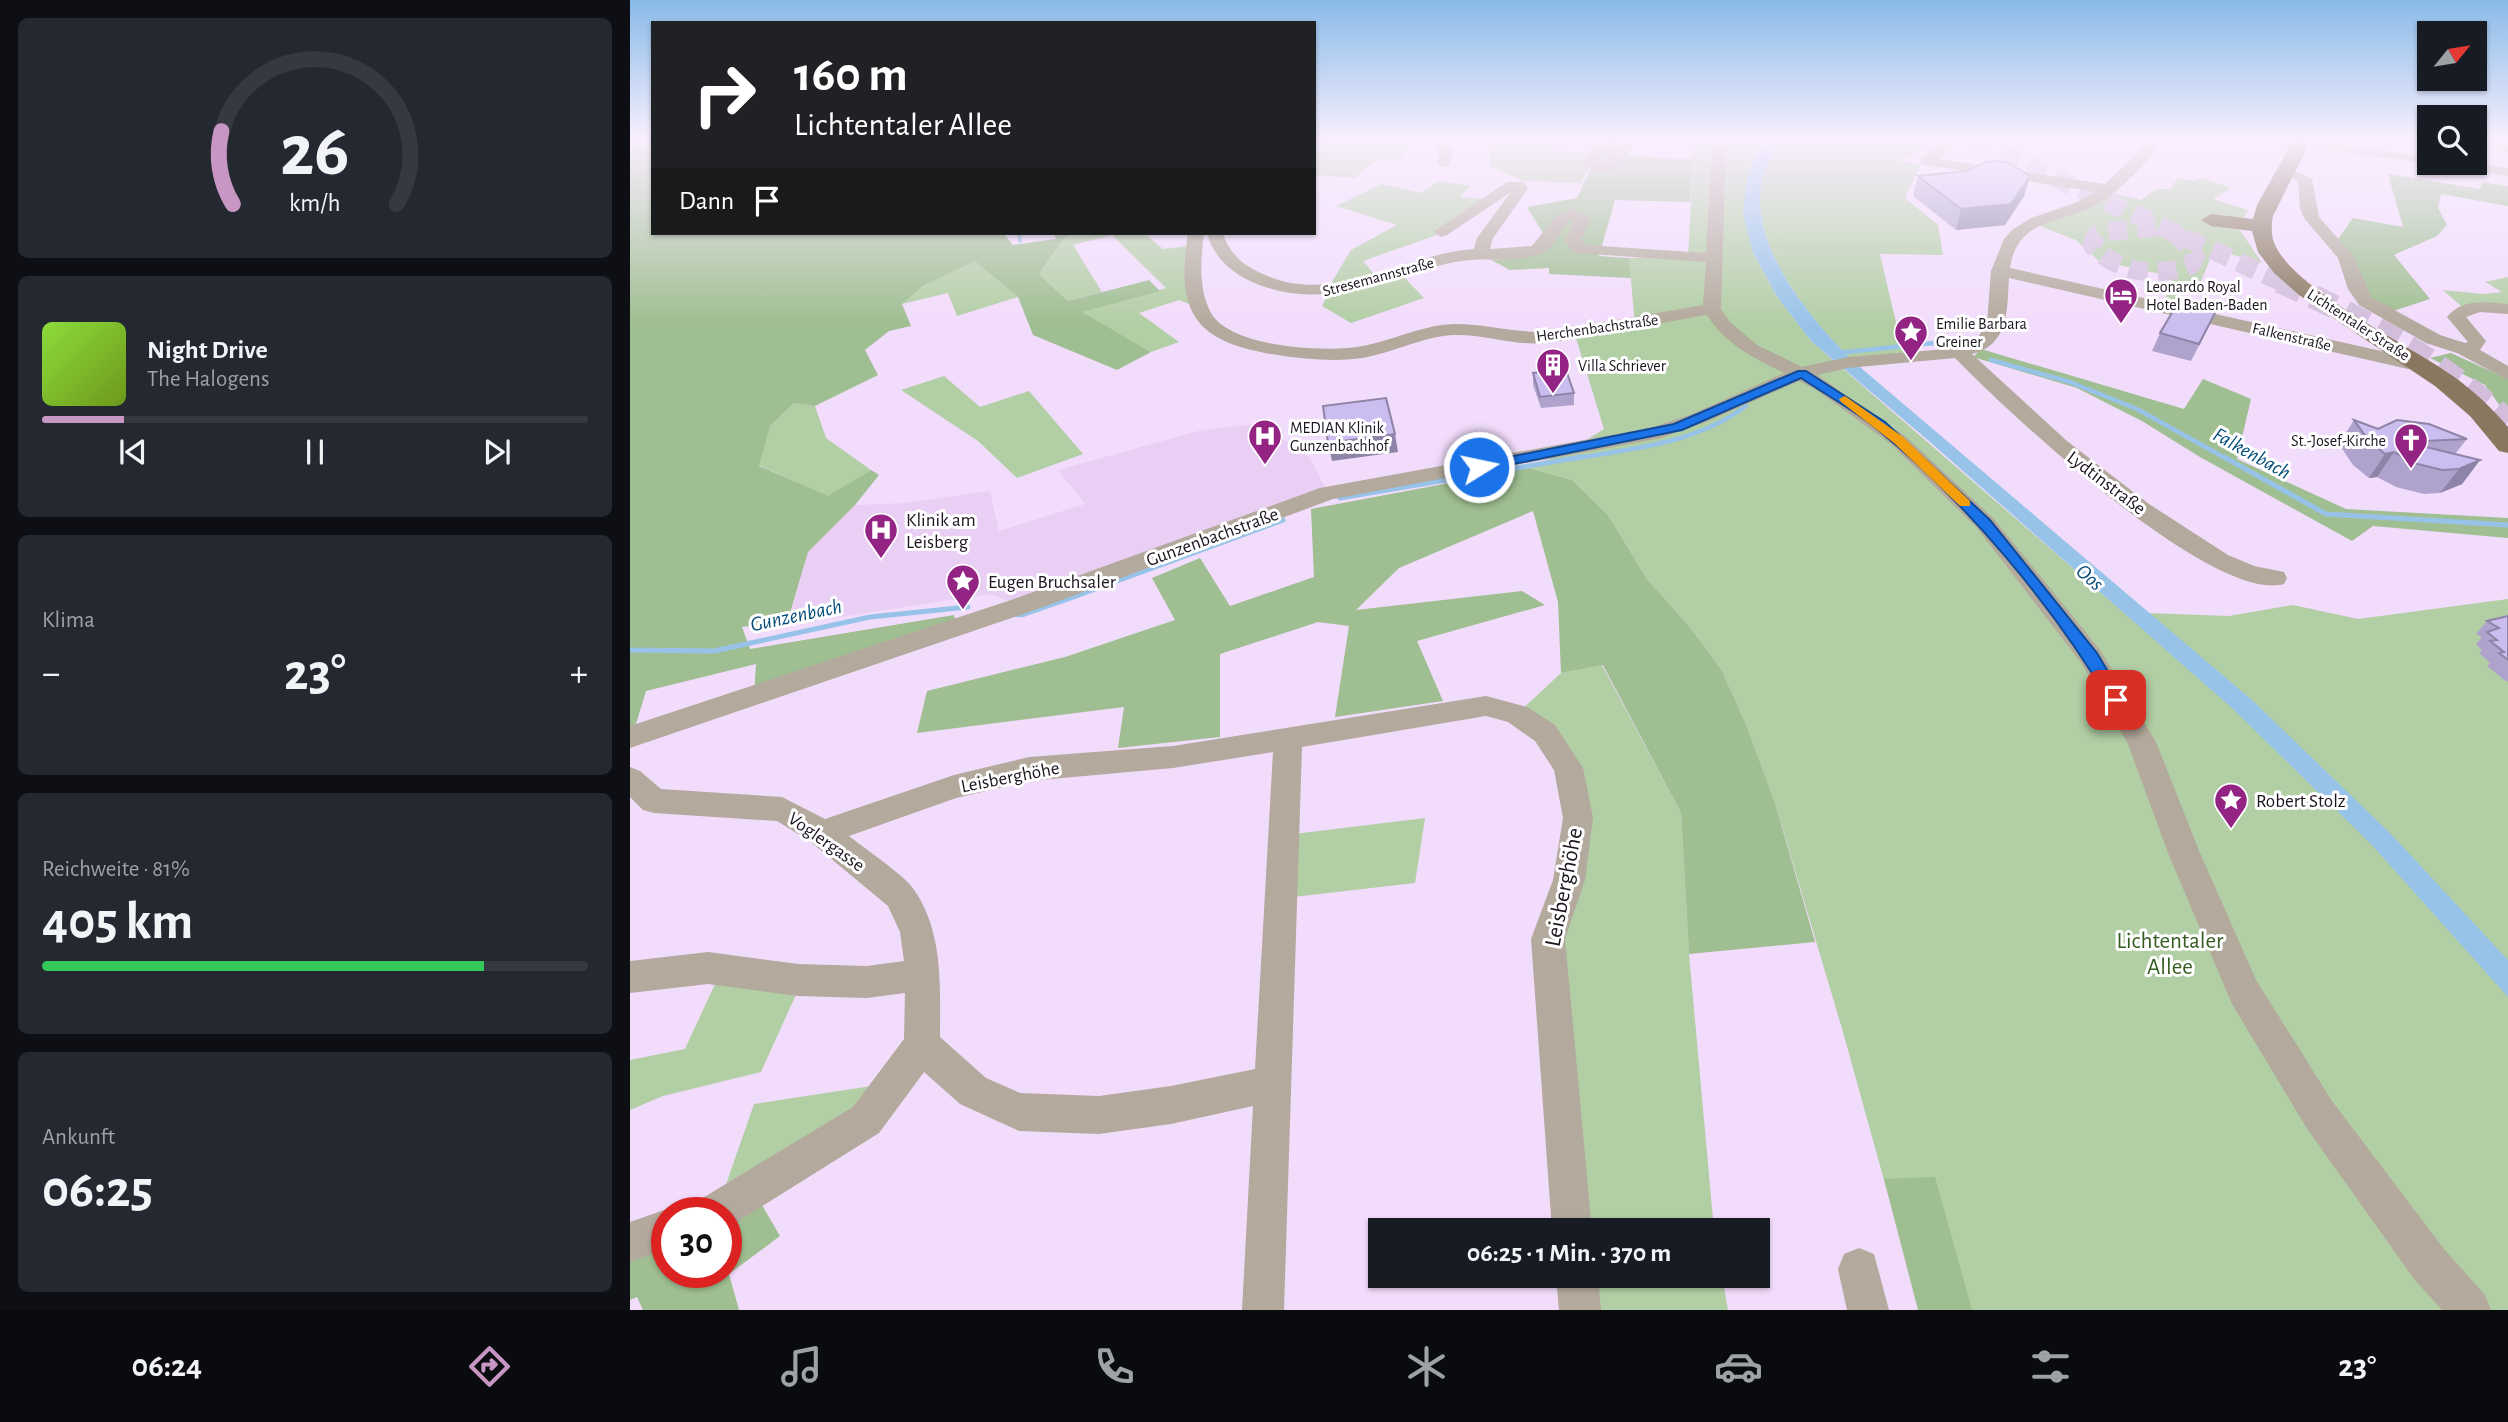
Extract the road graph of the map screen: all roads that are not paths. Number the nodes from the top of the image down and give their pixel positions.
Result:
1 (1486, 202) edge
2 (1512, 202) edge
3 (1716, 202) edge
4 (2087, 202) edge
5 (2271, 202) edge
6 (2307, 202) edge
7 (2216, 223) dead end
8 (2261, 228) junction
9 (1441, 232) dead end
10 (1196, 235) edge
11 (1216, 235) edge
12 (1481, 252) junction
13 (1713, 258) junction
14 (1999, 271) junction
15 (1712, 309) junction
16 (2508, 309) edge
17 (2464, 349) junction
18 (1959, 352) junction
19 (2421, 363) junction
20 (1802, 374) junction
21 (2508, 374) edge
22 (2484, 412) junction
23 (2508, 431) edge
24 (2508, 445) edge
25 (2275, 578) dead end
26 (630, 737) edge
27 (1288, 738) junction
28 (630, 779) edge
29 (822, 833) junction
30 (923, 974) junction
31 (630, 977) edge
32 (922, 1045) junction
33 (1272, 1084) junction
34 (741, 1197) edge
35 (1572, 1218) edge
36 (651, 1235) edge
37 (630, 1242) edge
38 (1859, 1269) dead end
39 (1578, 1288) edge
40 (1263, 1310) edge
41 (1580, 1310) edge
42 (1868, 1310) edge
43 (2470, 1310) edge

1 - 9 street, Stresemannstraße
2 - 12 street, Stresemannstraße
3 - 13 street
4 - 14 street
5 - 8 main road
6 - 17 street
7 - 8 main road
8 - 19 main road, Lichtentaler Straße
10 - 15 street, Herchenbachstraße
11 - 12 street, Stresemannstraße
12 - 13 street, Stresemannstraße
13 - 15 street
14 - 18 street
14 - 19 street, Falkenstraße
15 - 20 street
16 - 17 street
17 - 21 street
18 - 20 street, Gunzenbachstraße
18 - 25 street, Lydtinstraße
19 - 22 main road, Lichtentaler Straße
20 - 26 street, Gunzenbachstraße
20 - 43 street
22 - 23 main road
22 - 24 main road, Lichtentaler Straße
27 - 29 street, Leisberghöhe
27 - 33 street
27 - 35 street, Leisberghöhe
28 - 29 street, Voglergasse
29 - 30 street, Voglergasse
30 - 31 street
30 - 32 street, Voglergasse
32 - 33 street
32 - 34 street
33 - 40 street
36 - 37 street
38 - 42 street
39 - 41 street

